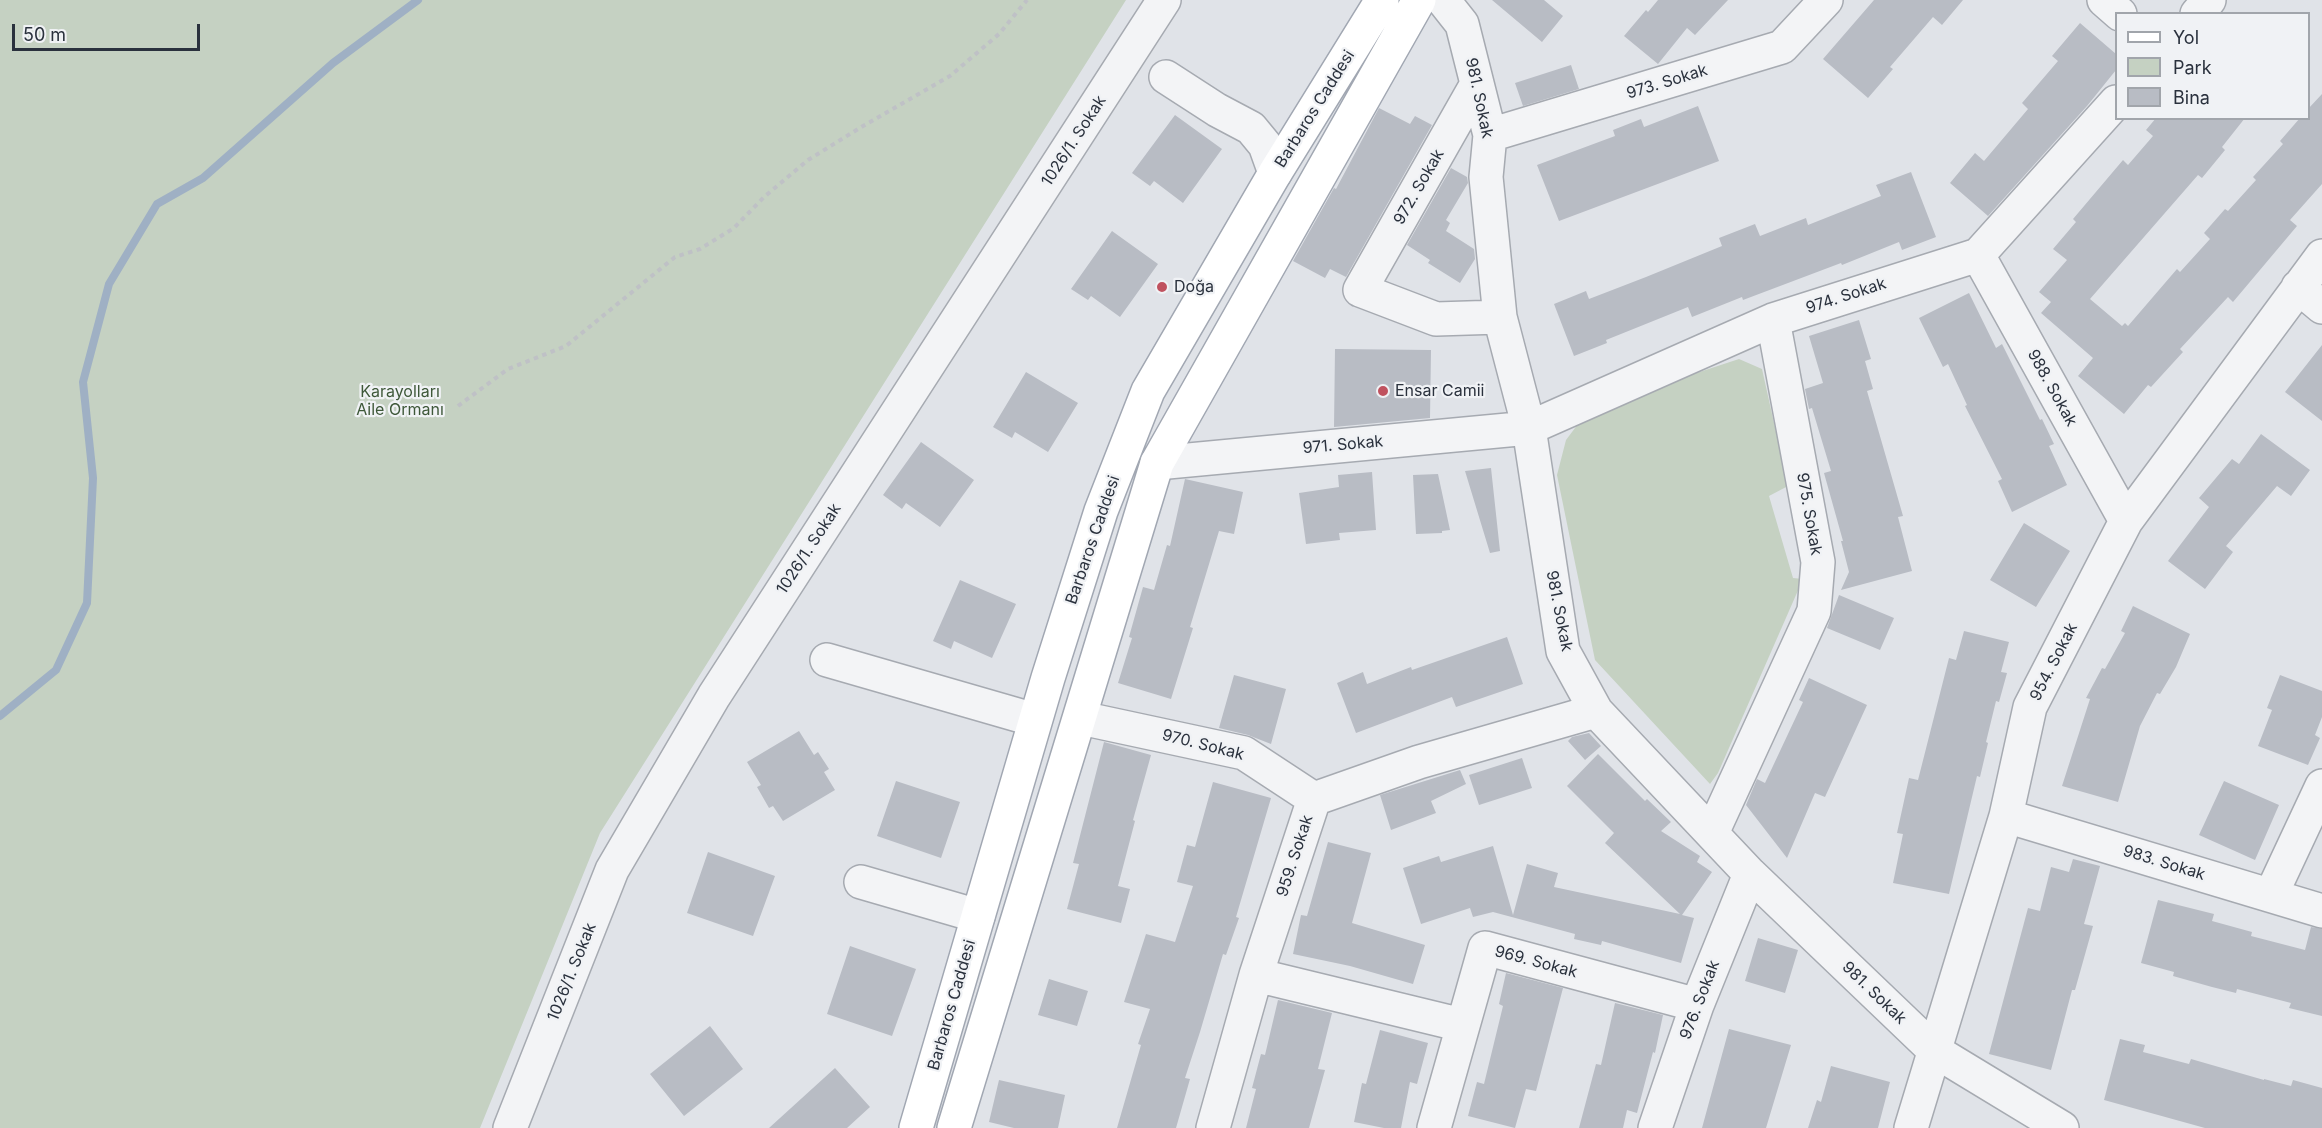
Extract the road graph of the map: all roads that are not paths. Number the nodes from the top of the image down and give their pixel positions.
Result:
1 (1164, 0) edge
2 (1382, 0) edge
3 (1419, 0) edge
4 (1443, 0) edge
5 (1826, 0) edge
6 (2104, 0) edge
7 (2209, 0) edge
8 (2118, 12) edge
9 (2199, 12) edge
10 (1166, 77) dead end
11 (1477, 84) junction
12 (2115, 103) edge
13 (1490, 135) junction
14 (1275, 173) junction
15 (1978, 255) junction
16 (2322, 256) edge
17 (2310, 297) edge
18 (1500, 317) junction
19 (1773, 320) junction
20 (1529, 428) junction
21 (1157, 463) junction
22 (2126, 521) junction
23 (827, 660) dead end
24 (1596, 711) junction
25 (1081, 718) junction
26 (1035, 720) junction
27 (2322, 786) edge
28 (1314, 799) junction
29 (2006, 816) junction
30 (1712, 833) junction
31 (1750, 874) junction
32 (861, 882) dead end
33 (2271, 895) junction
34 (2322, 910) edge
35 (978, 916) junction
36 (1256, 975) junction
37 (1697, 1005) junction
38 (1462, 1025) junction
39 (1935, 1051) junction
40 (510, 1128) edge
41 (916, 1128) edge
42 (954, 1128) edge
43 (1213, 1128) edge
44 (1434, 1128) edge
45 (1655, 1128) edge
46 (1911, 1128) edge
47 (2061, 1128) edge

1 - 40 street, 1026/1. Sokak
2 - 14 main road, Barbaros Caddesi
3 - 21 main road, Barbaros Caddesi
4 - 11 street, 981. Sokak
5 - 13 street, 973. Sokak
6 - 8 street
7 - 9 street
10 - 14 street
11 - 13 street, 981. Sokak
11 - 18 street, 972. Sokak
12 - 15 street
13 - 18 street, 981. Sokak
14 - 26 main road, Barbaros Caddesi
15 - 19 street, 974. Sokak
15 - 22 street, 988. Sokak
16 - 17 street, 954. Sokak
17 - 22 street, 954. Sokak
18 - 20 street, 981. Sokak
19 - 20 street, 974. Sokak
19 - 30 street, 975. Sokak
20 - 21 street, 971. Sokak
20 - 24 street, 981. Sokak
21 - 25 main road, Barbaros Caddesi
22 - 29 street, 954. Sokak
23 - 26 street
24 - 28 street, 959. Sokak
24 - 30 street, 981. Sokak
25 - 28 street, 970. Sokak
25 - 42 main road, Barbaros Caddesi
26 - 35 main road, Barbaros Caddesi
27 - 33 street
28 - 36 street, 959. Sokak
29 - 33 street, 983. Sokak
29 - 39 street, 954. Sokak
30 - 31 street, 981. Sokak
31 - 37 street, 976. Sokak
31 - 39 street, 981. Sokak
32 - 35 street
33 - 34 street, 983. Sokak
35 - 41 main road, Barbaros Caddesi
36 - 38 street
36 - 43 street, 959. Sokak
37 - 38 street, 969. Sokak
37 - 45 street, 976. Sokak
38 - 44 street
39 - 46 street, 954. Sokak
39 - 47 street, 981. Sokak

